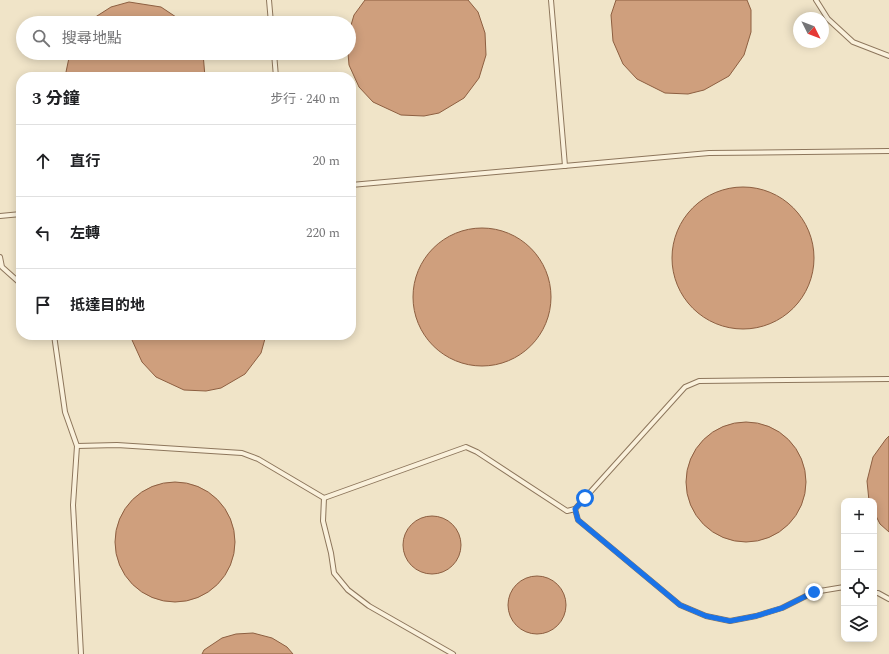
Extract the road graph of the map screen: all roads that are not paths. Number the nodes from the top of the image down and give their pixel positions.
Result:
1 (269, 0) edge
2 (551, 0) edge
3 (816, 0) edge
4 (270, 16) edge
5 (889, 56) edge
6 (275, 60) edge
7 (276, 72) edge
8 (889, 151) edge
9 (565, 166) junction
10 (356, 185) edge
11 (16, 214) edge
12 (0, 216) edge
13 (0, 257) edge
14 (16, 280) edge
15 (55, 340) edge
16 (889, 379) edge
17 (77, 446) junction
18 (324, 498) junction
19 (575, 509) junction
20 (841, 588) edge
21 (877, 594) edge
22 (889, 599) edge
23 (81, 654) edge
24 (453, 654) edge

1 - 4 lane
2 - 9 lane
3 - 5 lane
6 - 7 lane
8 - 9 lane
9 - 10 lane
11 - 12 lane
13 - 14 lane
15 - 17 lane
16 - 19 lane
17 - 18 lane
17 - 23 lane
18 - 19 lane
18 - 24 lane
19 - 20 lane
21 - 22 lane

